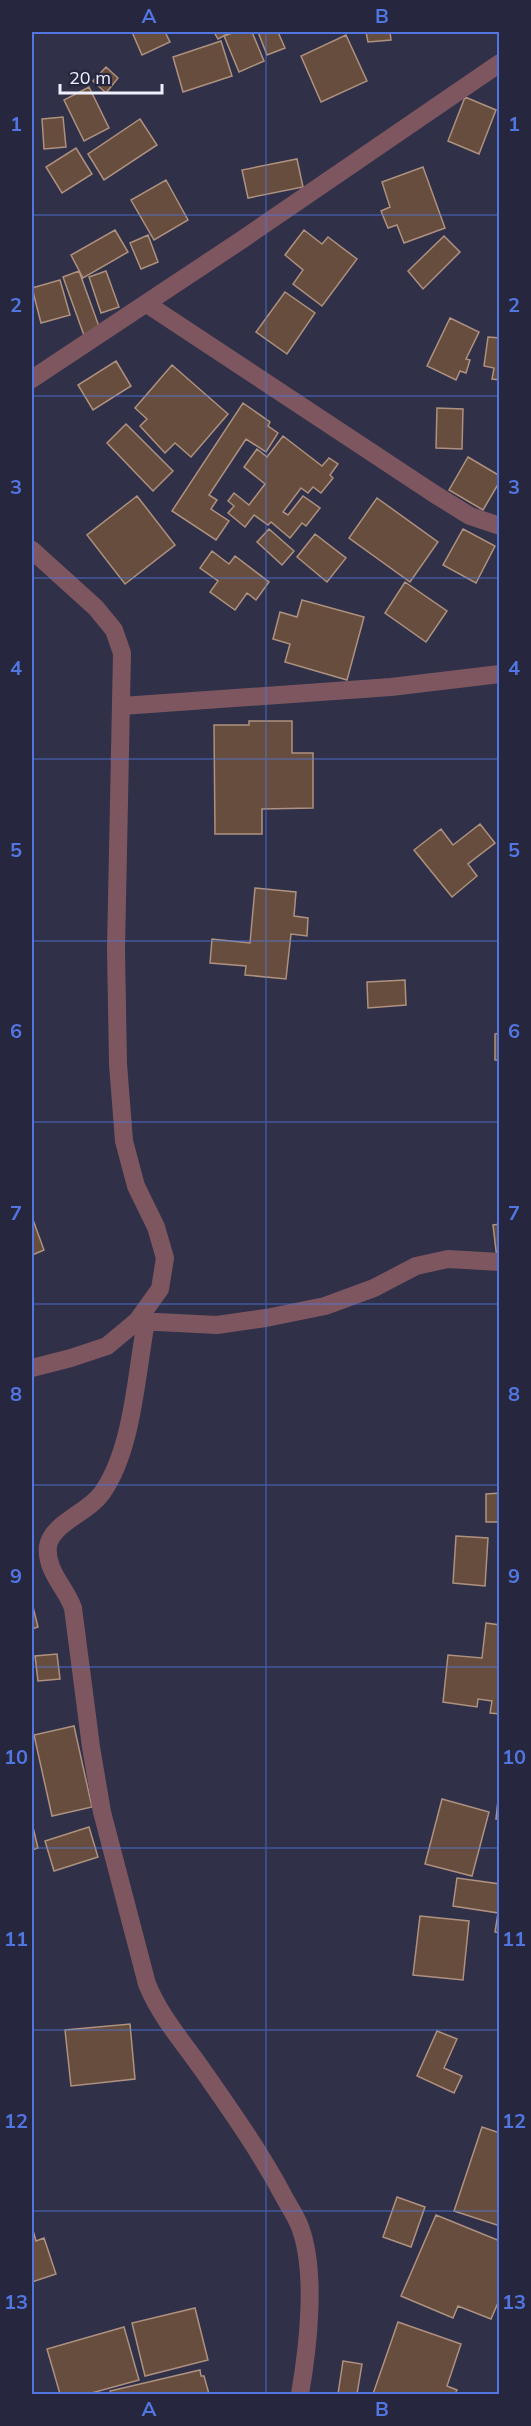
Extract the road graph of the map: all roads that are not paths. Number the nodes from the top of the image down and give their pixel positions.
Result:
1 (500, 63) edge
2 (147, 304) junction
3 (32, 379) edge
4 (500, 526) edge
5 (32, 550) edge
6 (500, 674) edge
7 (122, 706) junction
8 (500, 1262) edge
9 (141, 1322) junction
10 (32, 1368) edge
11 (300, 2394) edge

1 - 2 street
2 - 3 street
2 - 4 street
5 - 7 street
6 - 7 street
7 - 9 street
8 - 9 street
9 - 10 street
9 - 11 street

